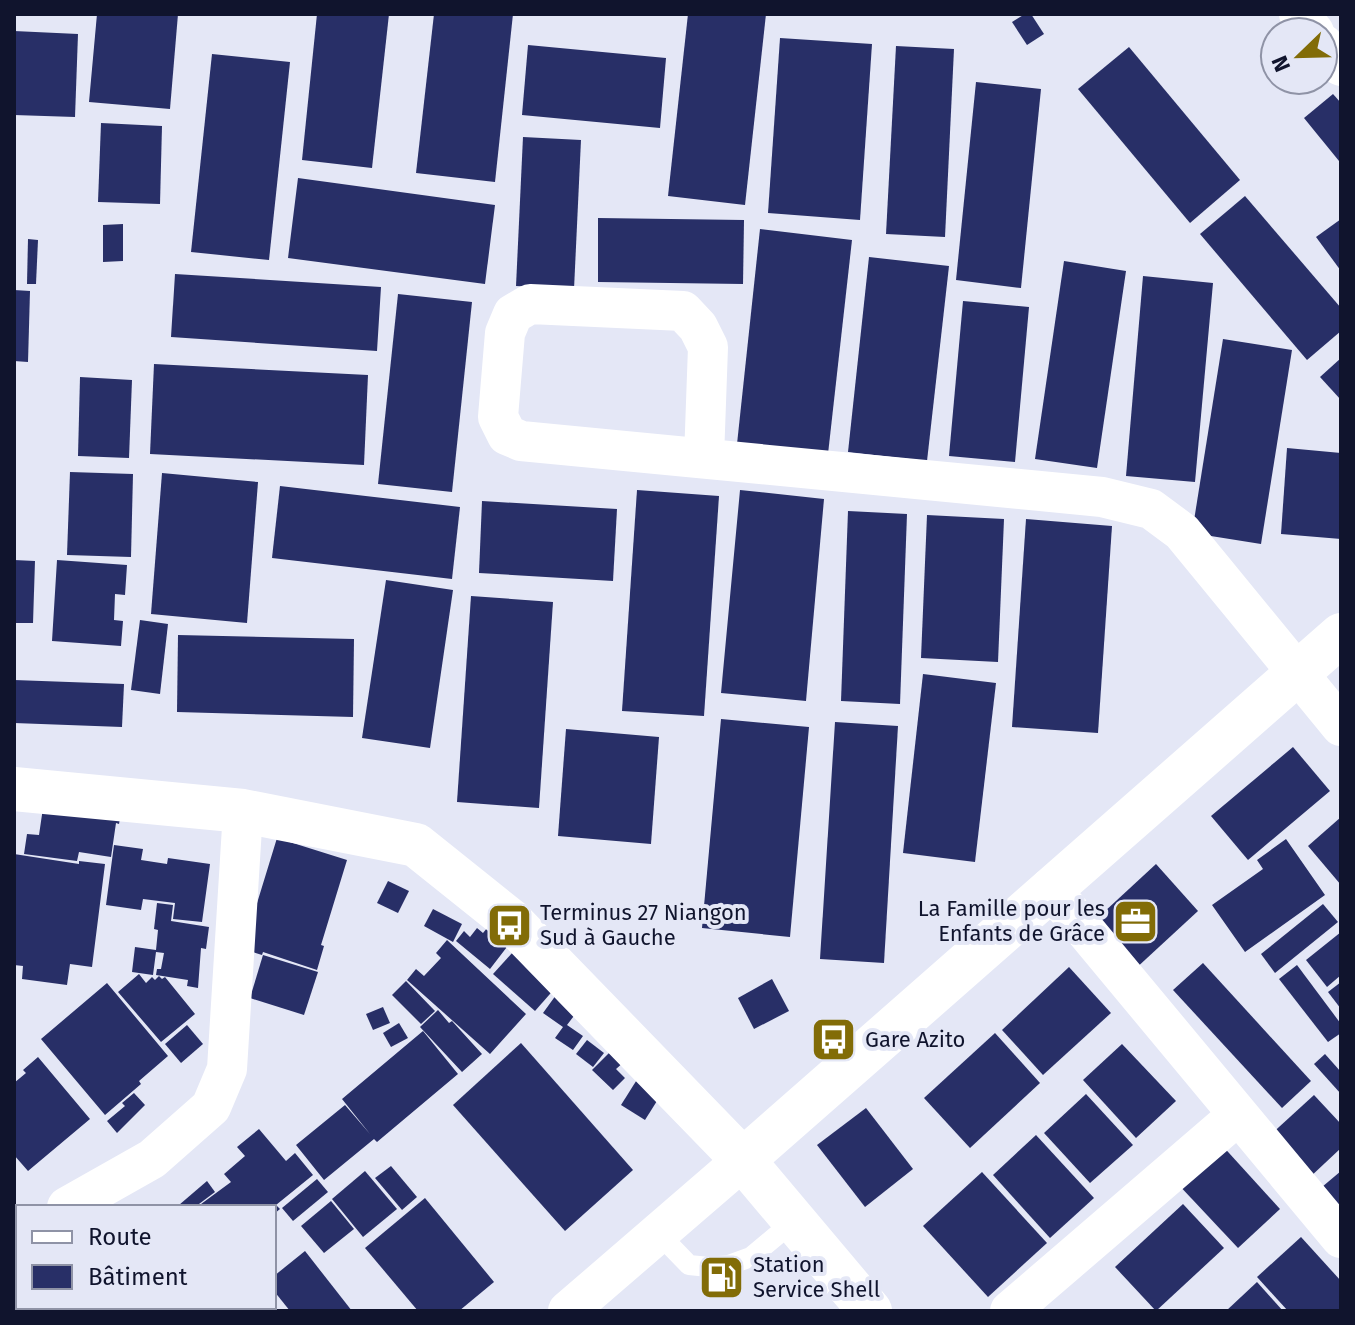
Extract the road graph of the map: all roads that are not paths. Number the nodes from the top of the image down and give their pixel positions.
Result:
1 (704, 458) junction
2 (1341, 635) edge
3 (1295, 673) junction
4 (1341, 726) edge
5 (14, 789) edge
6 (243, 811) junction
7 (1050, 888) junction
8 (1238, 1115) junction
9 (743, 1160) junction
10 (71, 1205) edge
11 (794, 1221) junction
12 (658, 1233) junction
13 (1341, 1238) edge
14 (568, 1311) edge
15 (870, 1311) edge
16 (1010, 1311) edge

1 - 1 street
1 - 3 street
2 - 3 street
3 - 4 street
3 - 7 street
5 - 6 street
6 - 9 street
6 - 10 street
7 - 8 street
7 - 9 street
8 - 13 street
8 - 16 street
9 - 11 street
9 - 12 street
11 - 12 lane
11 - 15 street
12 - 14 street

